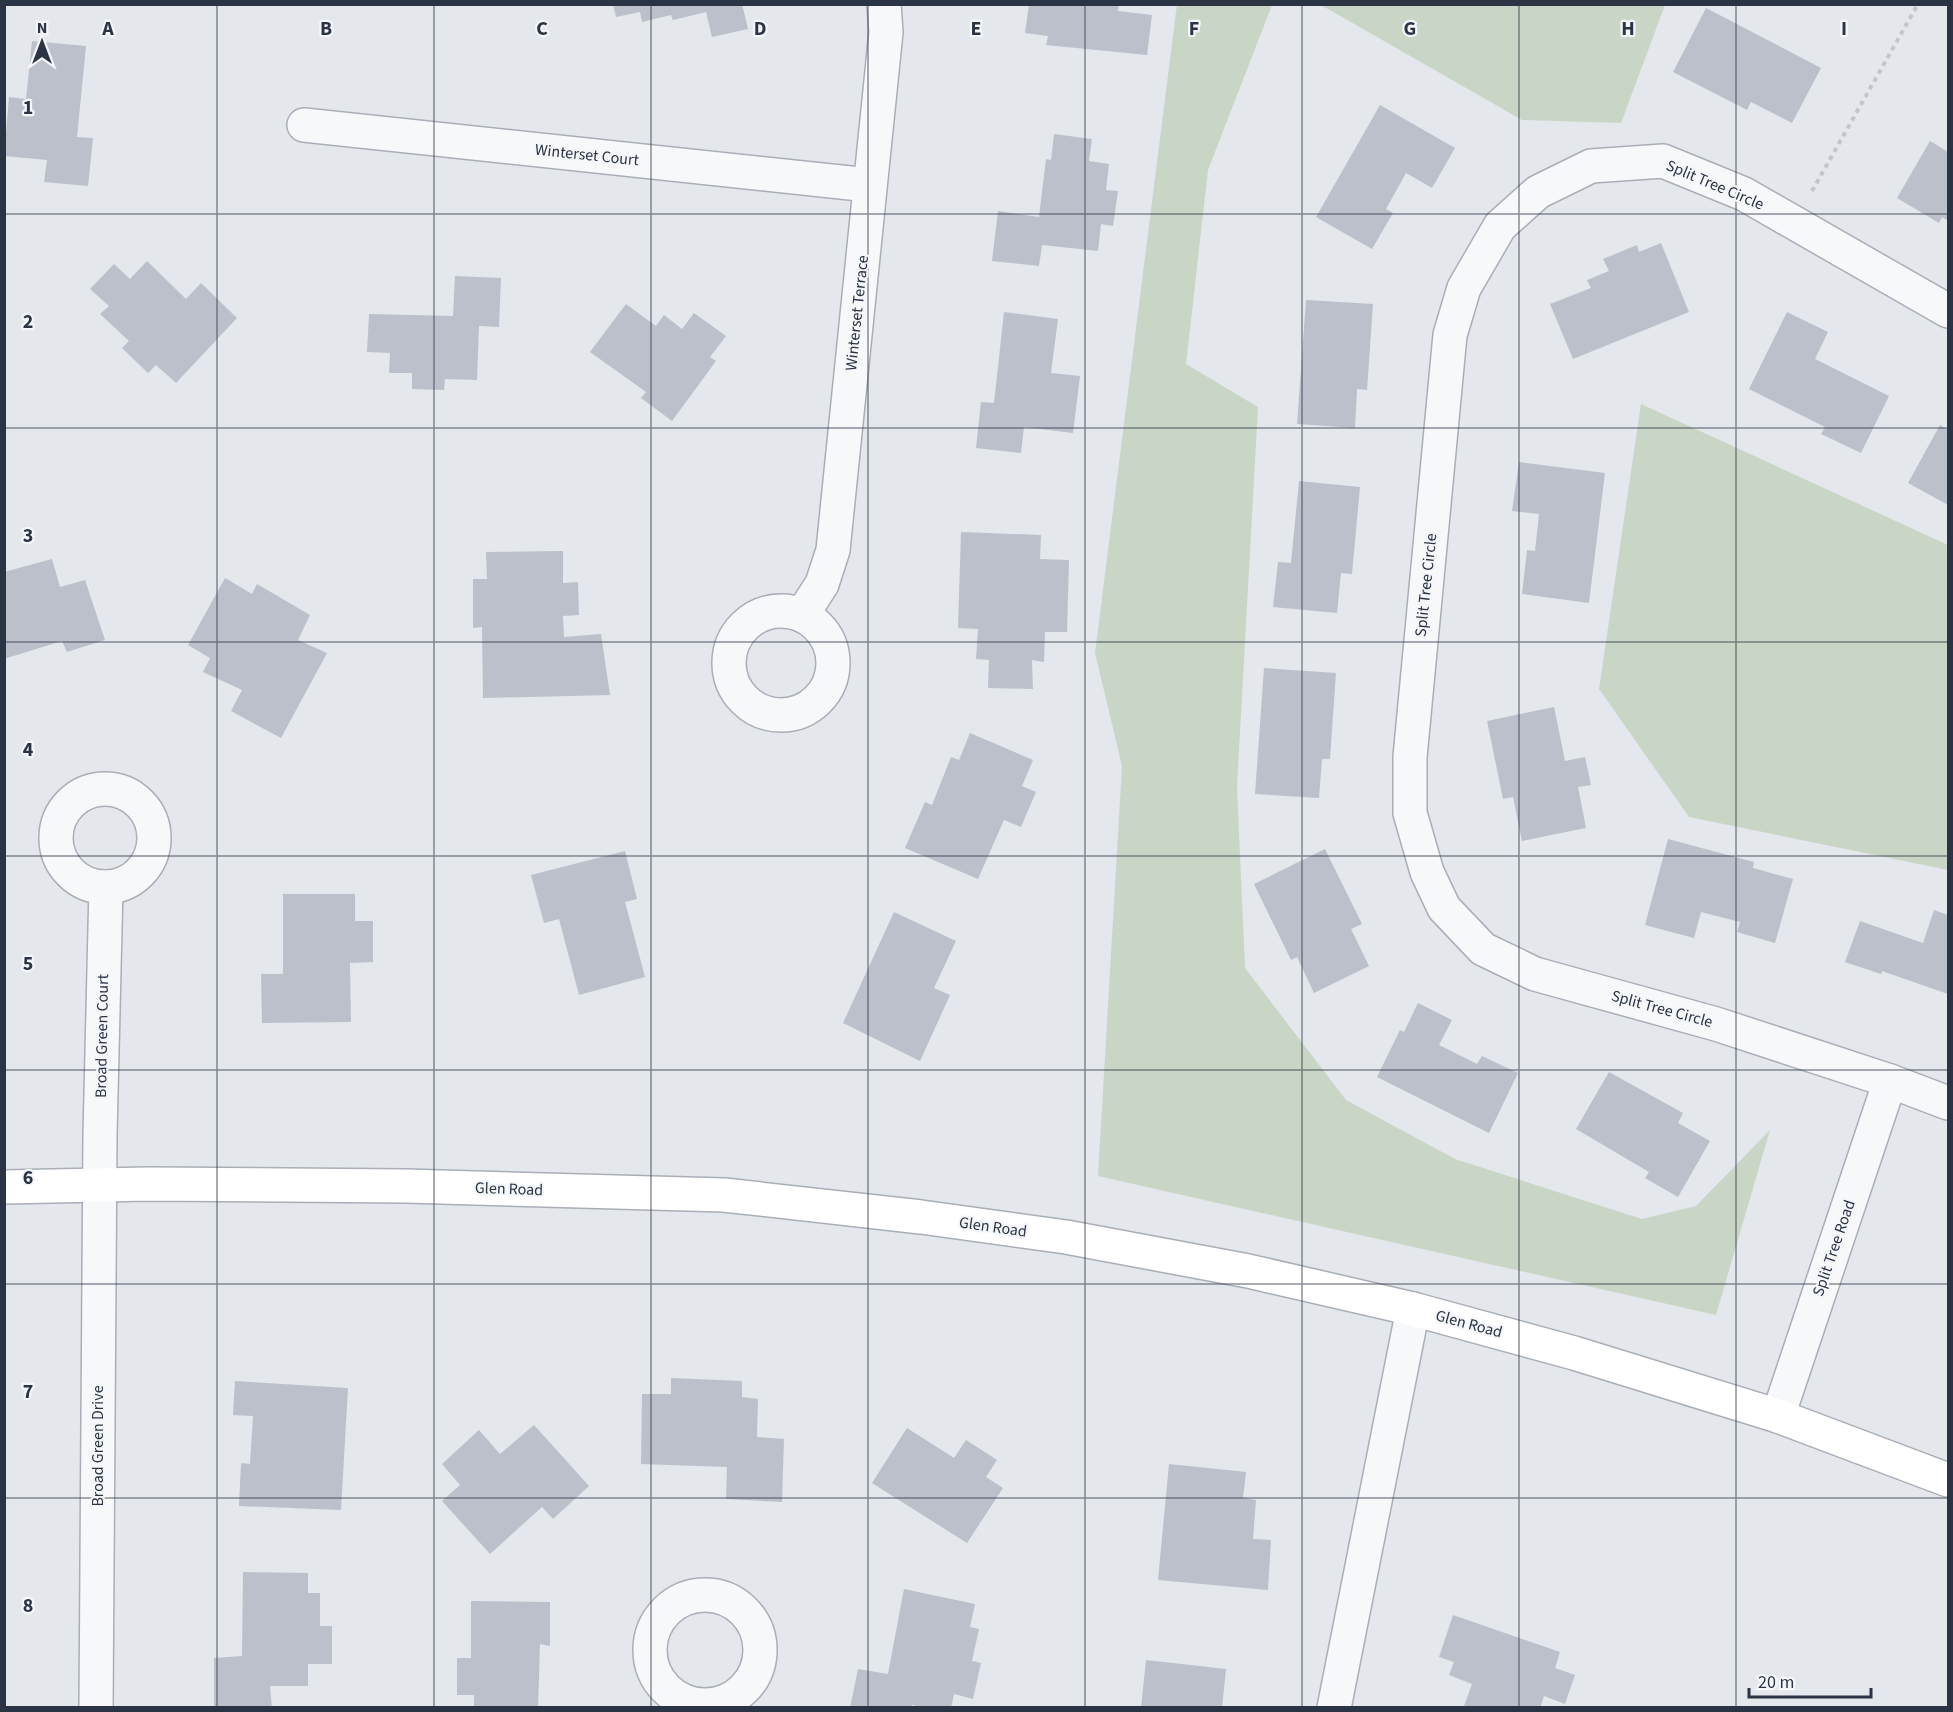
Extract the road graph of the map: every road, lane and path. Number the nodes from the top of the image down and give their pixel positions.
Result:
1 (884, 4) edge
2 (1918, 4) edge
3 (304, 125) dead end
4 (869, 185) junction
5 (1794, 223) junction
6 (1948, 311) edge
7 (802, 615) dead end
8 (106, 887) dead end
9 (1890, 1081) junction
10 (1948, 1103) edge
11 (99, 1184) junction
12 (4, 1187) edge
13 (1413, 1308) junction
14 (1778, 1416) junction
15 (1948, 1480) edge
16 (96, 1707) edge
17 (1334, 1707) edge

1 - 4 street, Winterset Terrace
2 - 5 path
3 - 4 street, Winterset Court
4 - 7 street, Winterset Terrace
5 - 6 street, Split Tree Circle
5 - 9 street, Split Tree Circle
8 - 11 street, Broad Green Court
9 - 10 street, Split Tree Circle
9 - 14 street, Split Tree Road
11 - 12 main road, Glen Road
11 - 13 main road, Glen Road
11 - 16 street, Broad Green Drive
13 - 14 main road, Glen Road
13 - 17 street
14 - 15 main road, Glen Road

